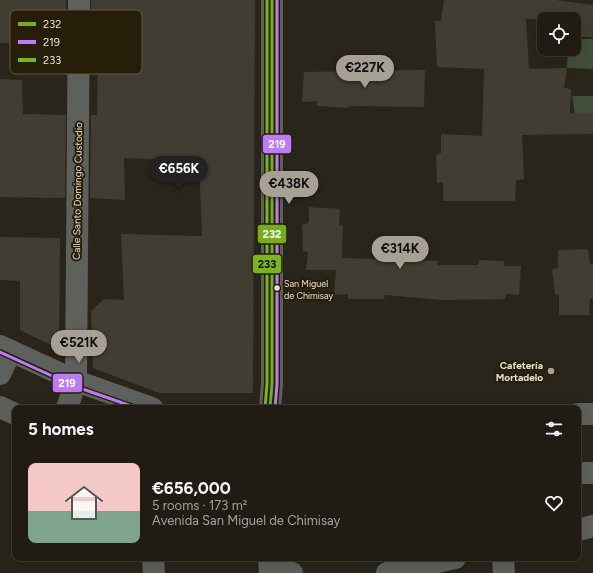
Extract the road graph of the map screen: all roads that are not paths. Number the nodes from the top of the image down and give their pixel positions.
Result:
1 (79, 0) edge
2 (272, 0) edge
3 (79, 10) edge
4 (78, 74) edge
5 (6, 349) edge
6 (0, 374) edge
7 (76, 382) junction
8 (68, 405) edge
9 (143, 405) edge
10 (270, 405) edge
11 (0, 407) edge
12 (12, 413) edge
13 (581, 414) edge
14 (593, 414) edge
15 (581, 473) edge
16 (593, 473) edge
17 (593, 526) edge
18 (581, 529) edge
19 (153, 561) edge
20 (441, 561) edge
21 (503, 561) edge
22 (270, 568) edge
23 (154, 573) edge
24 (292, 573) edge
25 (387, 573) edge
26 (504, 573) edge

1 - 3 street, Calle Santo Domingo Custodio
2 - 10 street
4 - 7 street, Calle Santo Domingo Custodio
5 - 6 street
5 - 7 street
7 - 8 street, Calle Santo Domingo Custodio
7 - 9 street
11 - 12 street
13 - 14 street
15 - 16 street
17 - 18 street
19 - 23 street
20 - 25 street
21 - 26 street
22 - 24 street

